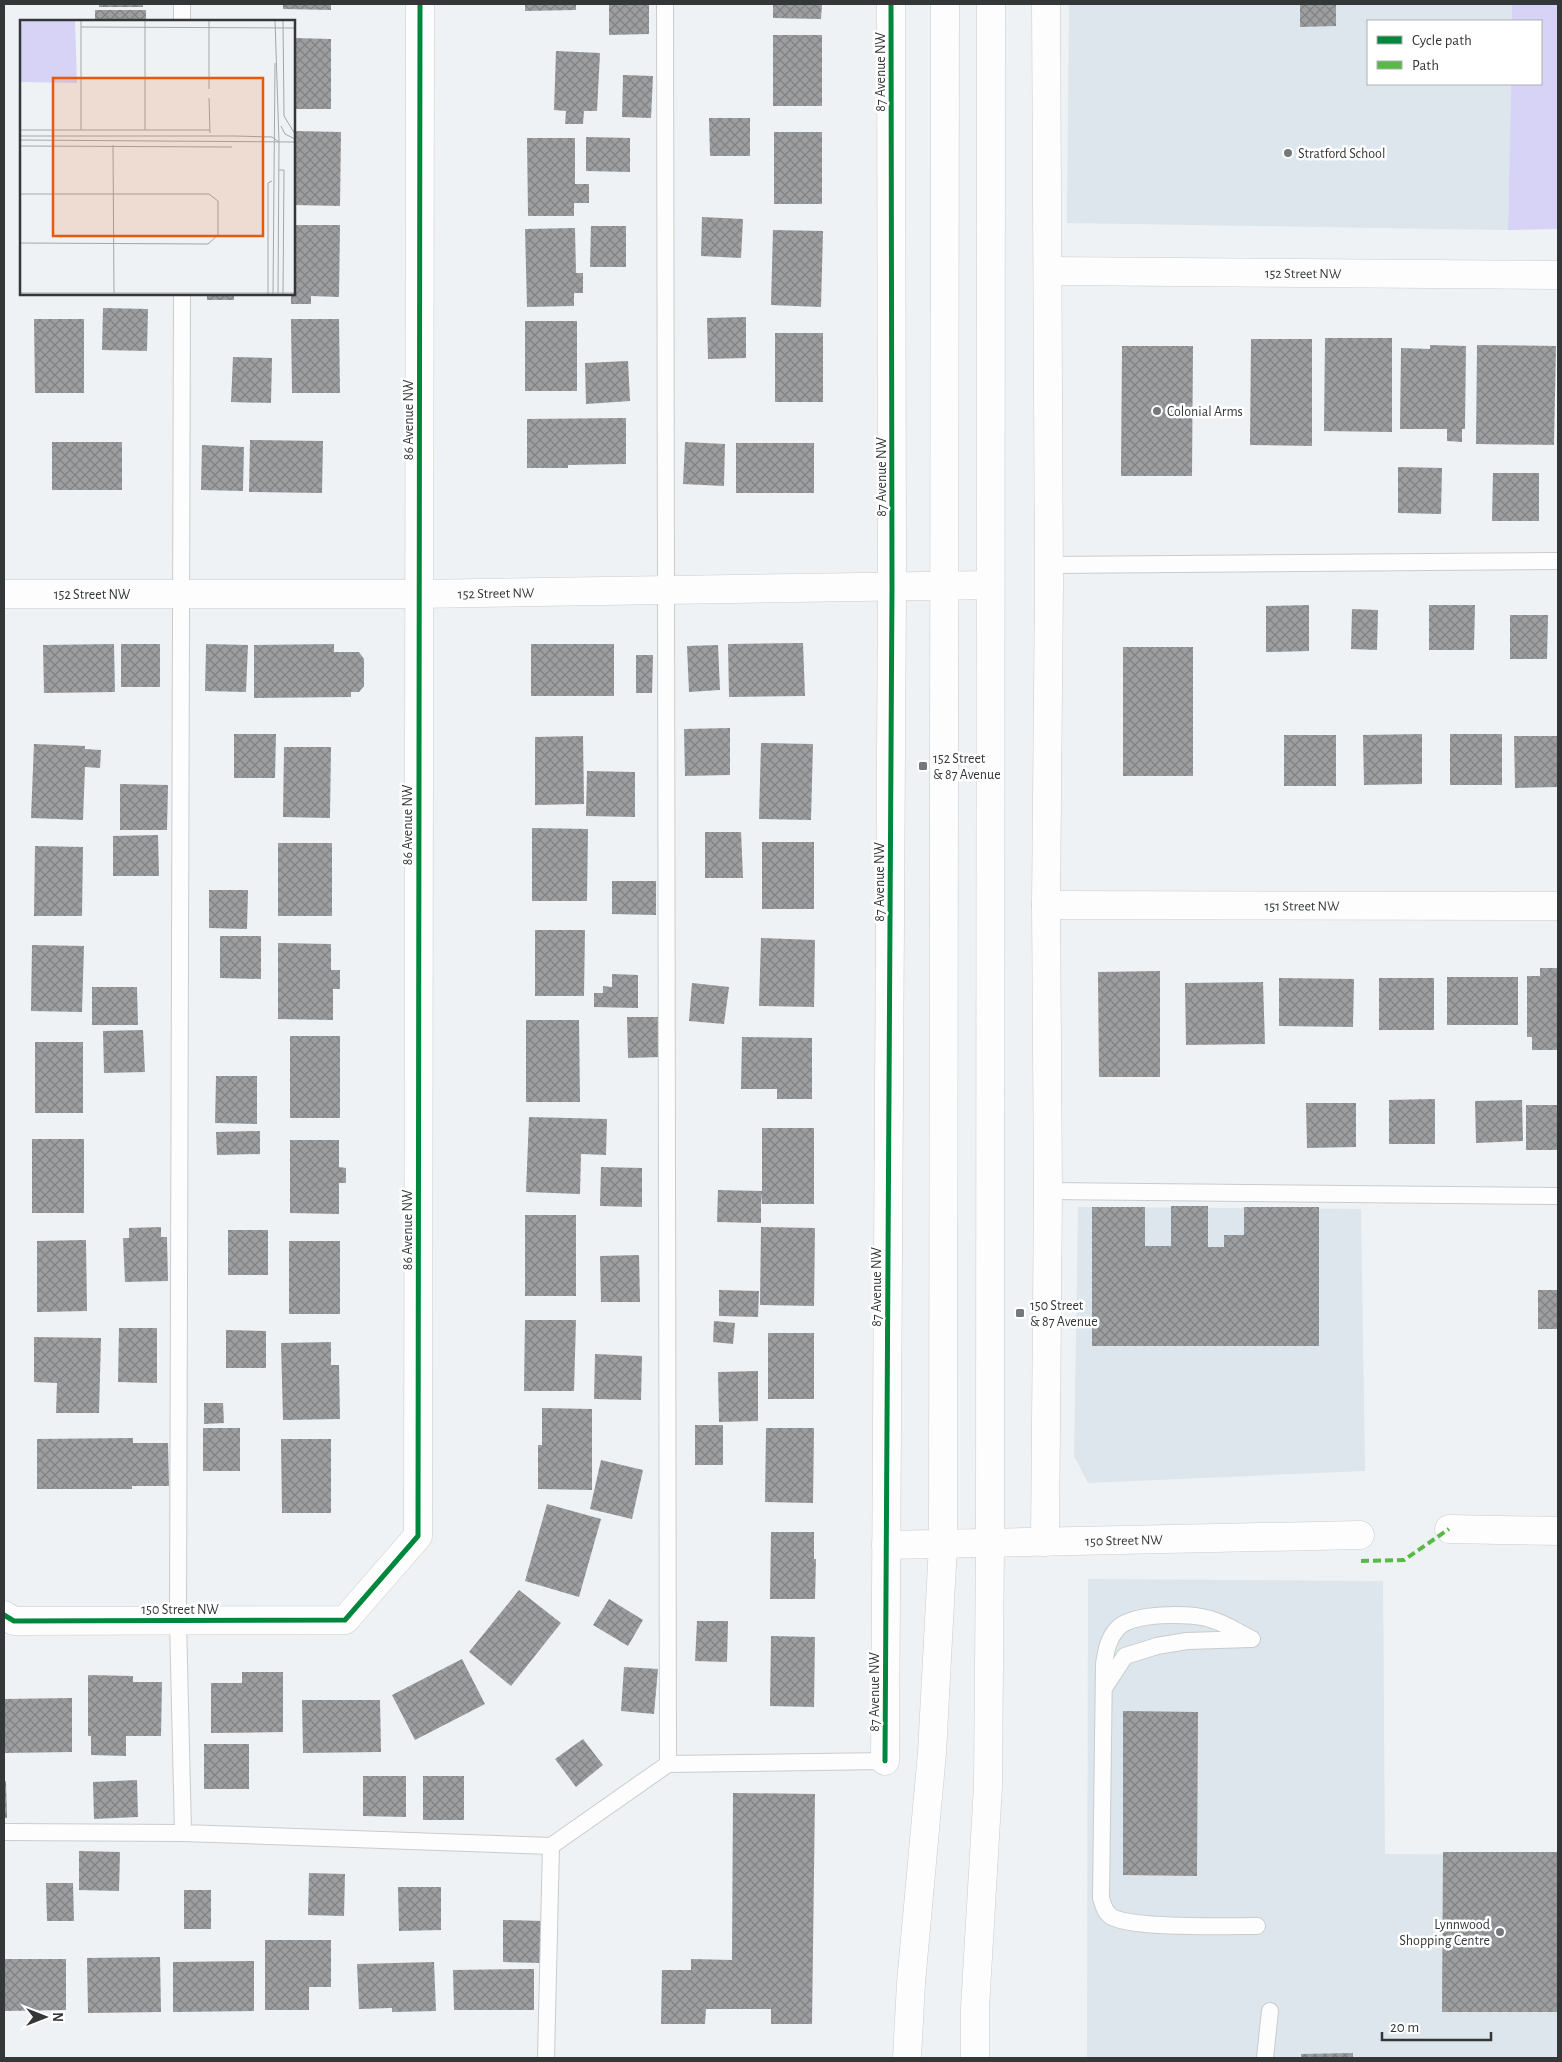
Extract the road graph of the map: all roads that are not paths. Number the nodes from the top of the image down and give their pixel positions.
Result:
1 (182, 4) edge
2 (420, 4) edge
3 (665, 4) edge
4 (891, 4) edge
5 (945, 4) edge
6 (991, 4) edge
7 (1046, 4) edge
8 (182, 20) edge
9 (1048, 271) junction
10 (1558, 274) edge
11 (182, 295) edge
12 (1558, 560) edge
13 (1049, 565) junction
14 (990, 585) junction
15 (944, 586) junction
16 (892, 588) junction
17 (665, 590) junction
18 (4, 594) edge
19 (182, 594) junction
20 (419, 594) junction
21 (1046, 905) junction
22 (1558, 906) edge
23 (1048, 1191) junction
24 (1558, 1196) edge
25 (1449, 1530) dead end
26 (1558, 1531) edge
27 (1360, 1535) dead end
28 (1045, 1542) junction
29 (990, 1543) junction
30 (943, 1544) junction
31 (886, 1545) junction
32 (9, 1618) edge
33 (178, 1620) junction
34 (345, 1620) joint
35 (1104, 1688) junction
36 (885, 1761) joint
37 (668, 1764) junction
38 (4, 1832) edge
39 (183, 1833) junction
40 (551, 1846) junction
41 (1257, 1926) dead end
42 (1270, 2011) dead end
43 (546, 2058) edge
44 (907, 2058) edge
45 (975, 2058) edge
46 (1265, 2058) edge

1 - 8 lane
2 - 20 street, 86 Avenue NW
3 - 17 lane
4 - 16 street, 87 Avenue NW
5 - 15 street
6 - 14 street
7 - 9 street
9 - 10 street, 152 Street NW
9 - 13 street
11 - 19 lane
12 - 13 lane
13 - 21 street
14 - 15 street, 152 Street NW
14 - 29 street
15 - 16 street, 152 Street NW
15 - 30 street
16 - 17 street, 152 Street NW
16 - 31 street, 87 Avenue NW
17 - 20 street, 152 Street NW
17 - 37 lane
18 - 19 street, 152 Street NW
19 - 20 street, 152 Street NW
19 - 33 lane
20 - 34 street, 86 Avenue NW
21 - 22 street, 151 Street NW
21 - 23 street
23 - 24 lane
23 - 28 street
25 - 26 street
27 - 28 street, 150 Street NW
28 - 29 street, 150 Street NW
29 - 30 street, 150 Street NW
29 - 45 street
30 - 31 street, 150 Street NW
30 - 44 street
31 - 36 street, 87 Avenue NW
32 - 33 street, 150 Street NW
33 - 34 street, 150 Street NW
33 - 39 lane
35 - 35 lane
35 - 41 lane
36 - 37 lane
37 - 40 lane
38 - 39 lane
39 - 40 lane
40 - 43 lane
42 - 46 lane

